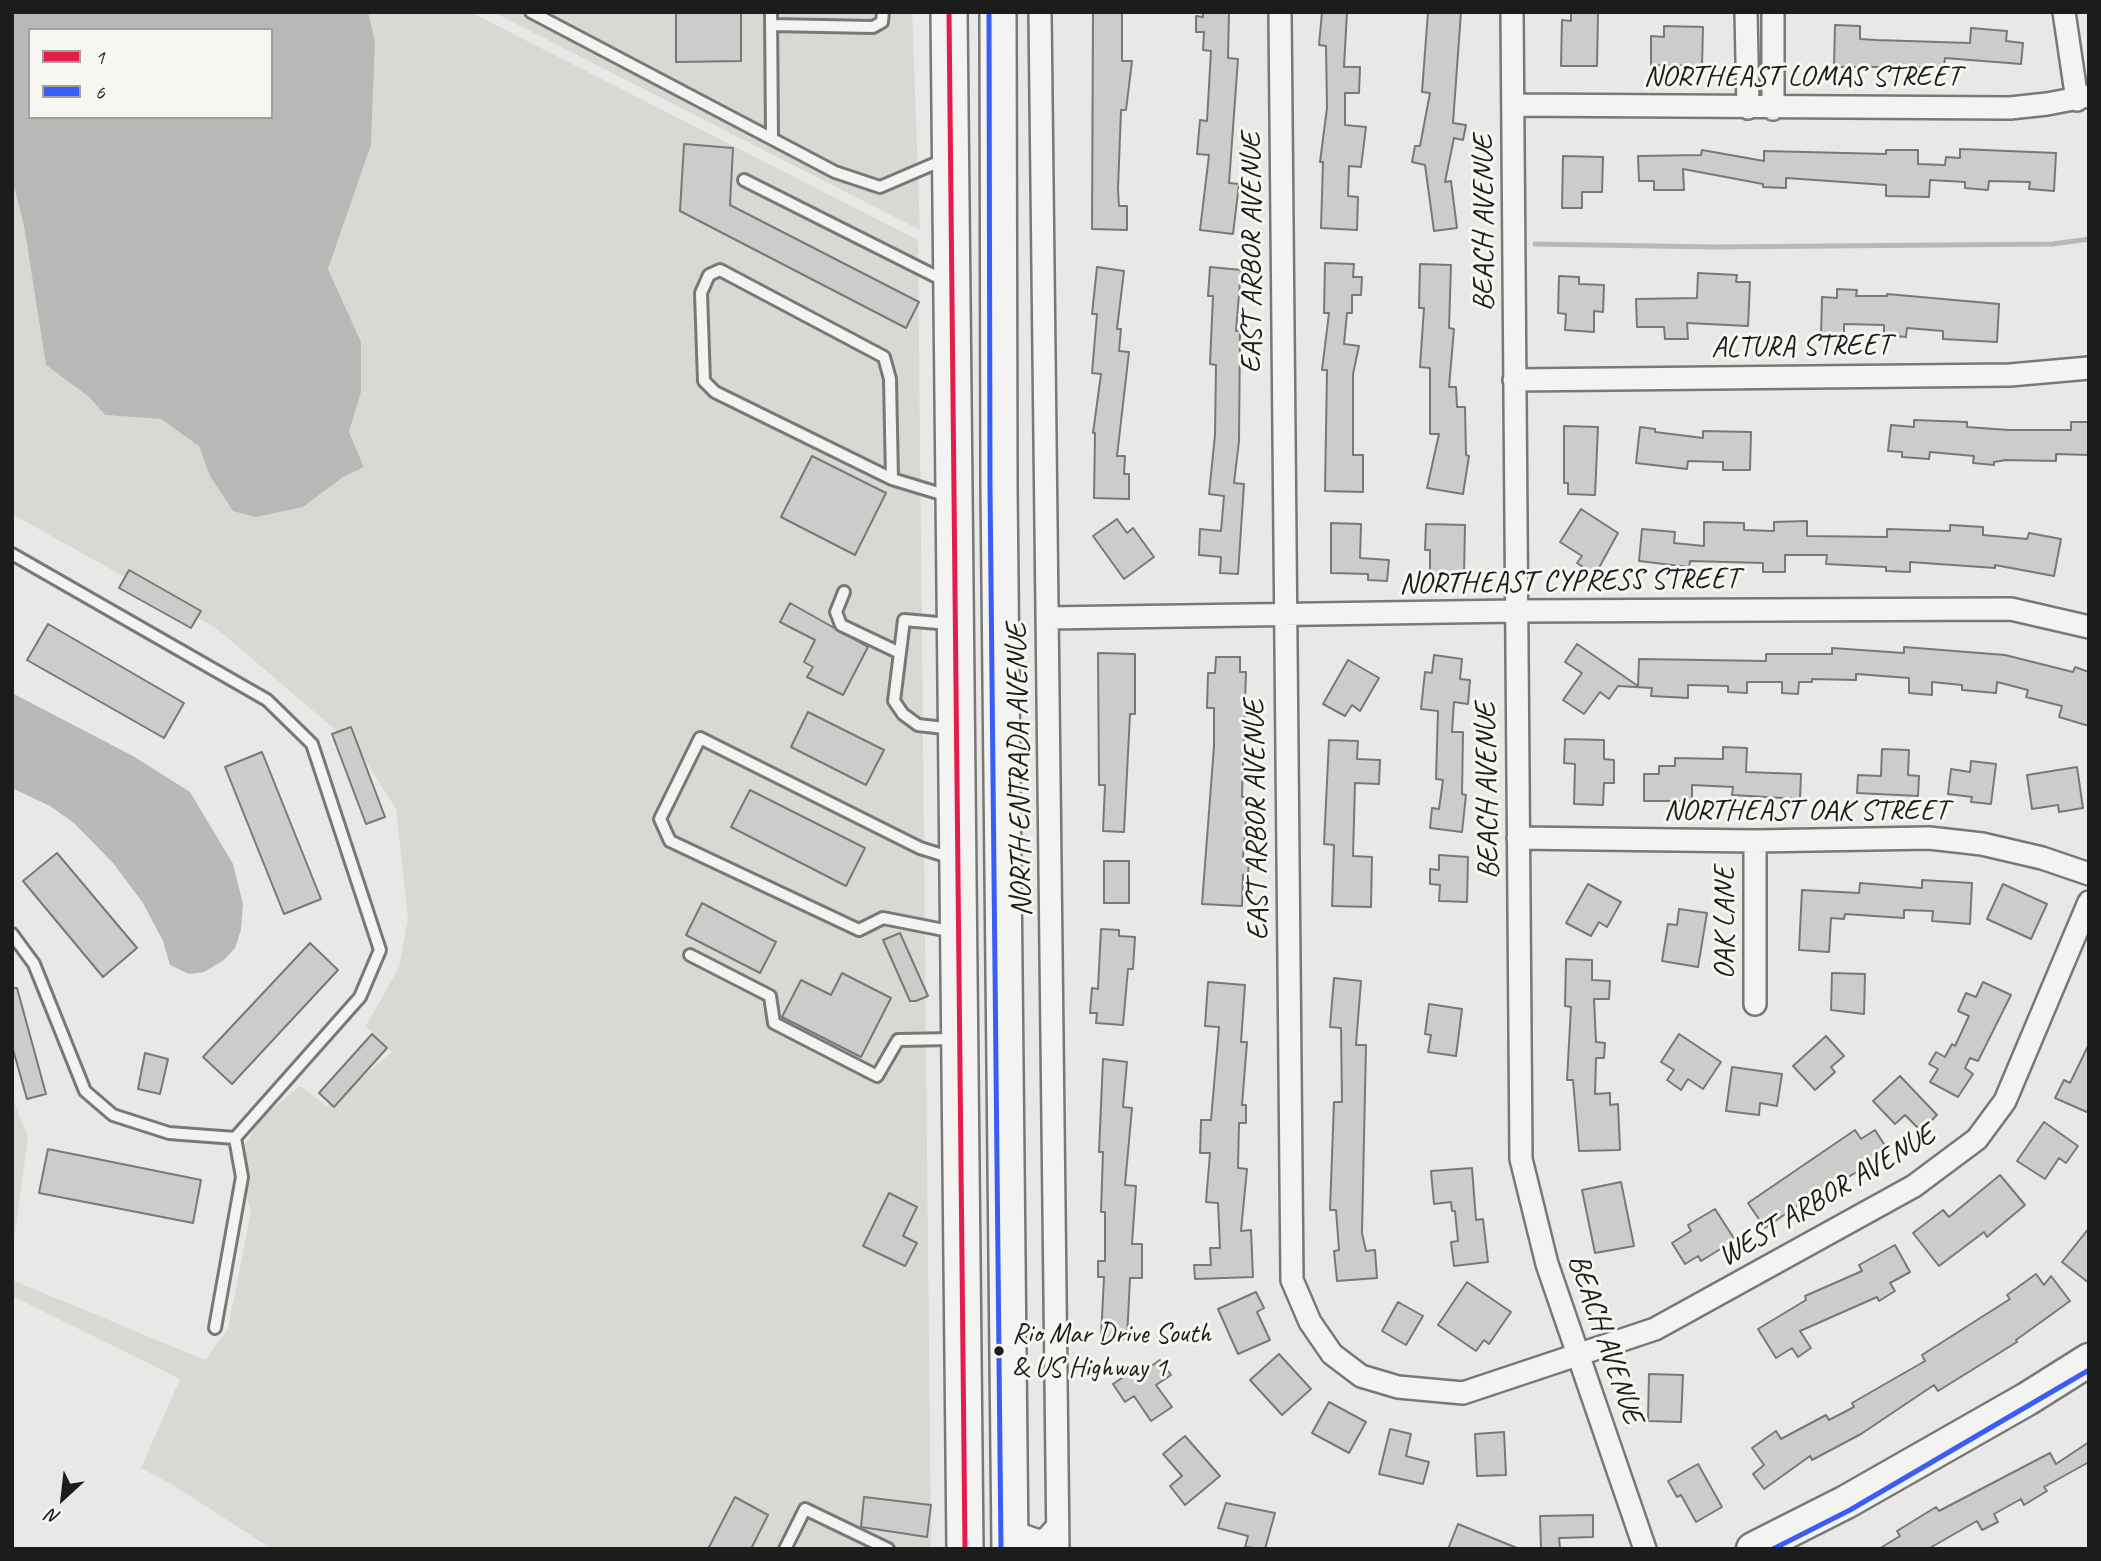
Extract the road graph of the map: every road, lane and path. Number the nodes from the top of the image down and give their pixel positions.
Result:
1 (531, 12) edge
2 (771, 12) edge
3 (883, 12) edge
4 (949, 12) edge
5 (998, 12) edge
6 (1040, 12) edge
7 (1280, 12) edge
8 (1512, 12) edge
9 (1746, 12) edge
10 (1773, 12) edge
11 (2064, 12) edge
12 (771, 25) junction
13 (2083, 98) edge
14 (1513, 105) junction
15 (1748, 108) junction
16 (1773, 108) junction
17 (772, 136) junction
18 (951, 157) junction
19 (744, 180) dead end
20 (952, 285) junction
21 (2089, 368) edge
22 (1514, 380) junction
23 (953, 409) junction
24 (892, 480) junction
25 (999, 486) junction
26 (954, 497) junction
27 (12, 554) edge
28 (1000, 562) junction
29 (844, 592) dead end
30 (1515, 611) junction
31 (1285, 615) junction
32 (1048, 618) junction
33 (956, 625) junction
34 (2089, 626) edge
35 (900, 653) junction
36 (957, 729) junction
37 (1518, 838) junction
38 (1755, 841) junction
39 (958, 860) junction
40 (2089, 874) edge
41 (2089, 902) edge
42 (959, 933) junction
43 (12, 934) edge
44 (690, 955) dead end
45 (1755, 1004) dead end
46 (960, 1039) junction
47 (234, 1138) junction
48 (215, 1328) dead end
49 (1580, 1354) junction
50 (2089, 1360) edge
51 (1057, 1527) junction
52 (1010, 1540) edge
53 (785, 1549) edge
54 (888, 1549) edge
55 (965, 1549) edge
56 (1058, 1549) edge
57 (1645, 1549) edge
58 (1754, 1549) edge

1 - 17 lane
2 - 12 lane
3 - 12 lane
4 - 18 main road
5 - 25 main road
6 - 32 street, NORTH ENTRADA AVENUE
7 - 31 street, EAST ARBOR AVENUE
8 - 14 street, BEACH AVENUE
9 - 15 street
10 - 16 street
11 - 13 street
12 - 17 lane
13 - 16 street, NORTHEAST LOMAS STREET
14 - 15 street, NORTHEAST LOMAS STREET
14 - 22 street, BEACH AVENUE
15 - 16 street, NORTHEAST LOMAS STREET
17 - 18 lane
18 - 20 main road
19 - 20 lane
20 - 23 main road
21 - 22 street, ALTURA STREET
22 - 30 street, BEACH AVENUE
23 - 25 main road
23 - 26 main road
24 - 24 lane
24 - 26 lane
25 - 28 main road
26 - 28 main road
26 - 33 main road
27 - 47 lane
28 - 52 main road
29 - 35 lane
30 - 31 street, NORTHEAST CYPRESS STREET
30 - 34 street, NORTHEAST CYPRESS STREET
30 - 37 street, BEACH AVENUE
31 - 32 street, NORTHEAST CYPRESS STREET
31 - 49 street, EAST ARBOR AVENUE
32 - 51 street, NORTH ENTRADA AVENUE
33 - 35 lane
33 - 36 main road
35 - 36 lane
36 - 39 main road
37 - 38 street, NORTHEAST OAK STREET
37 - 49 street, BEACH AVENUE
38 - 40 street, NORTHEAST OAK STREET
38 - 45 street, OAK LANE
39 - 42 main road
39 - 42 lane
41 - 49 street, WEST ARBOR AVENUE
42 - 46 main road
43 - 47 lane
44 - 46 lane
46 - 55 main road
47 - 48 lane
49 - 57 street, BEACH AVENUE
50 - 58 street
51 - 52 street
51 - 56 street, NORTH ENTRADA AVENUE
53 - 54 lane

